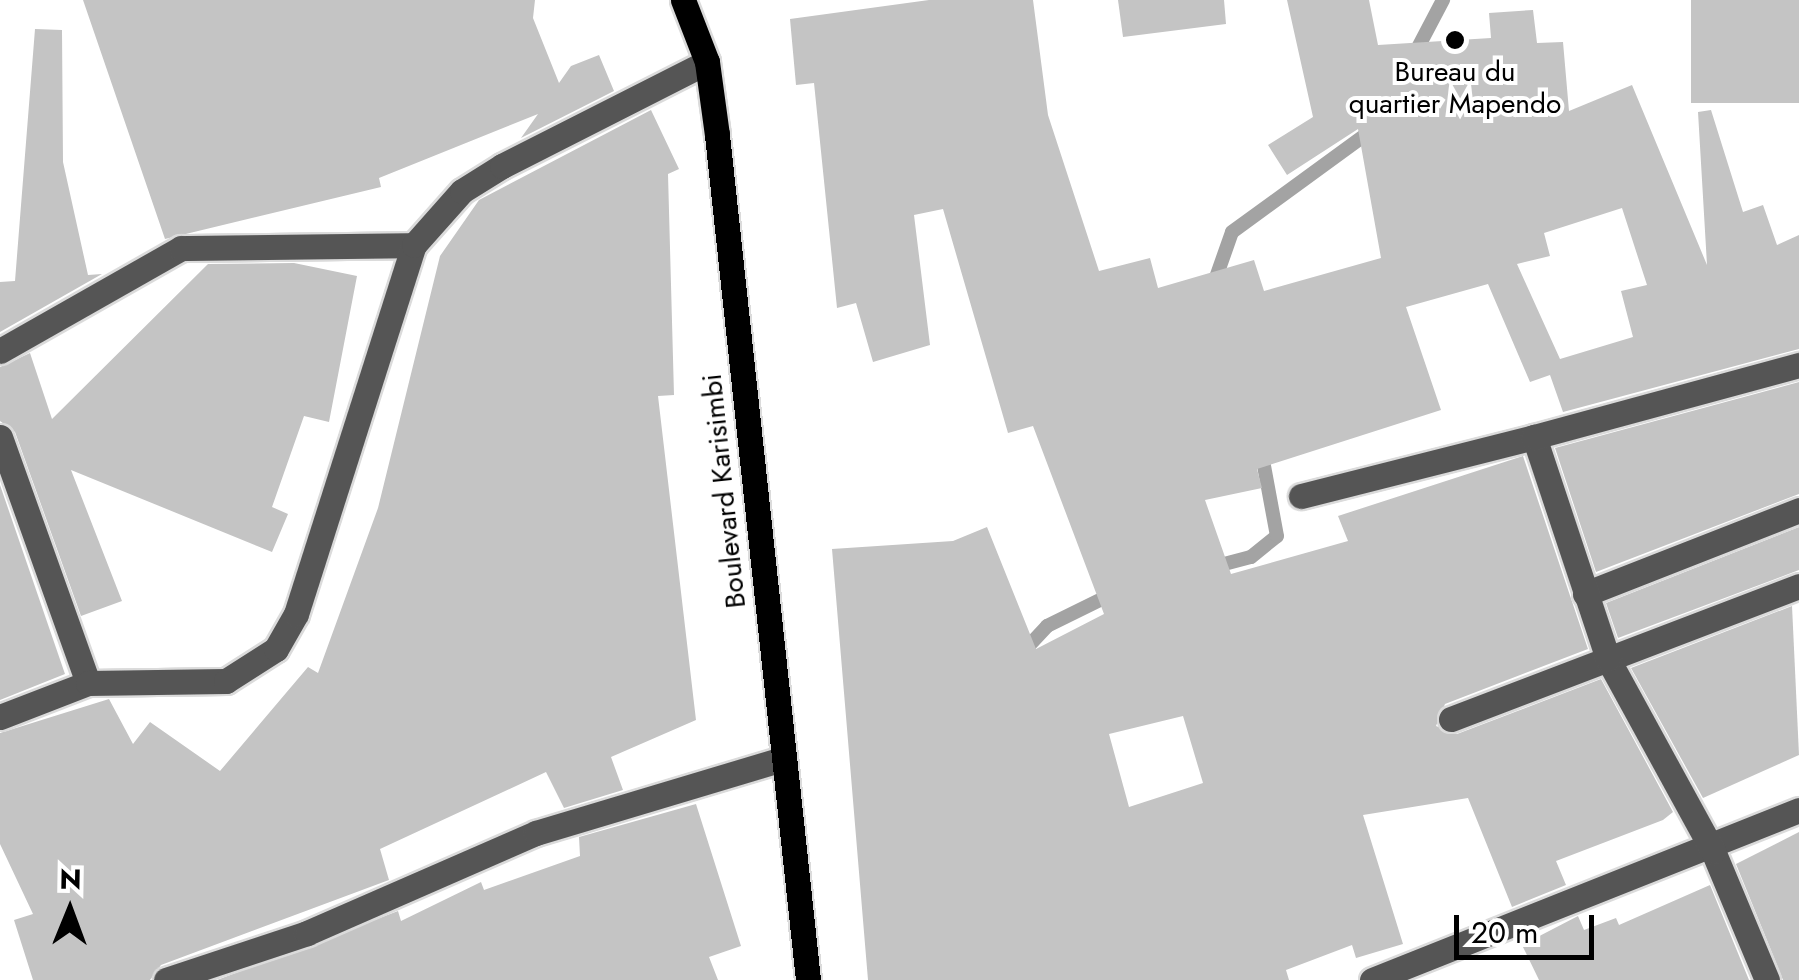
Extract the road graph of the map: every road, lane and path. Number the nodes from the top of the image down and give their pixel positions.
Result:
1 (684, 0) edge
2 (707, 62) junction
3 (414, 245) junction
4 (0, 350) edge
5 (1799, 365) edge
6 (0, 437) edge
7 (1534, 437) junction
8 (1301, 496) dead end
9 (1799, 510) edge
10 (1799, 586) edge
11 (1585, 594) junction
12 (1608, 659) junction
13 (88, 683) junction
14 (0, 716) edge
15 (1452, 719) dead end
16 (782, 759) junction
17 (1799, 810) edge
18 (1712, 851) junction
19 (166, 980) edge
20 (808, 980) edge
21 (1372, 980) edge
22 (1767, 980) edge

1 - 2 main road, Boulevard Karisimbi
2 - 3 street
2 - 16 main road, Boulevard Karisimbi
3 - 4 street
3 - 13 street
5 - 7 street
6 - 13 street
7 - 8 street
7 - 11 street
9 - 11 street
10 - 12 street
11 - 12 street
12 - 15 street
12 - 18 street
13 - 14 street
16 - 19 street
16 - 20 main road, Boulevard Karisimbi
17 - 18 street
18 - 21 street
18 - 22 street

